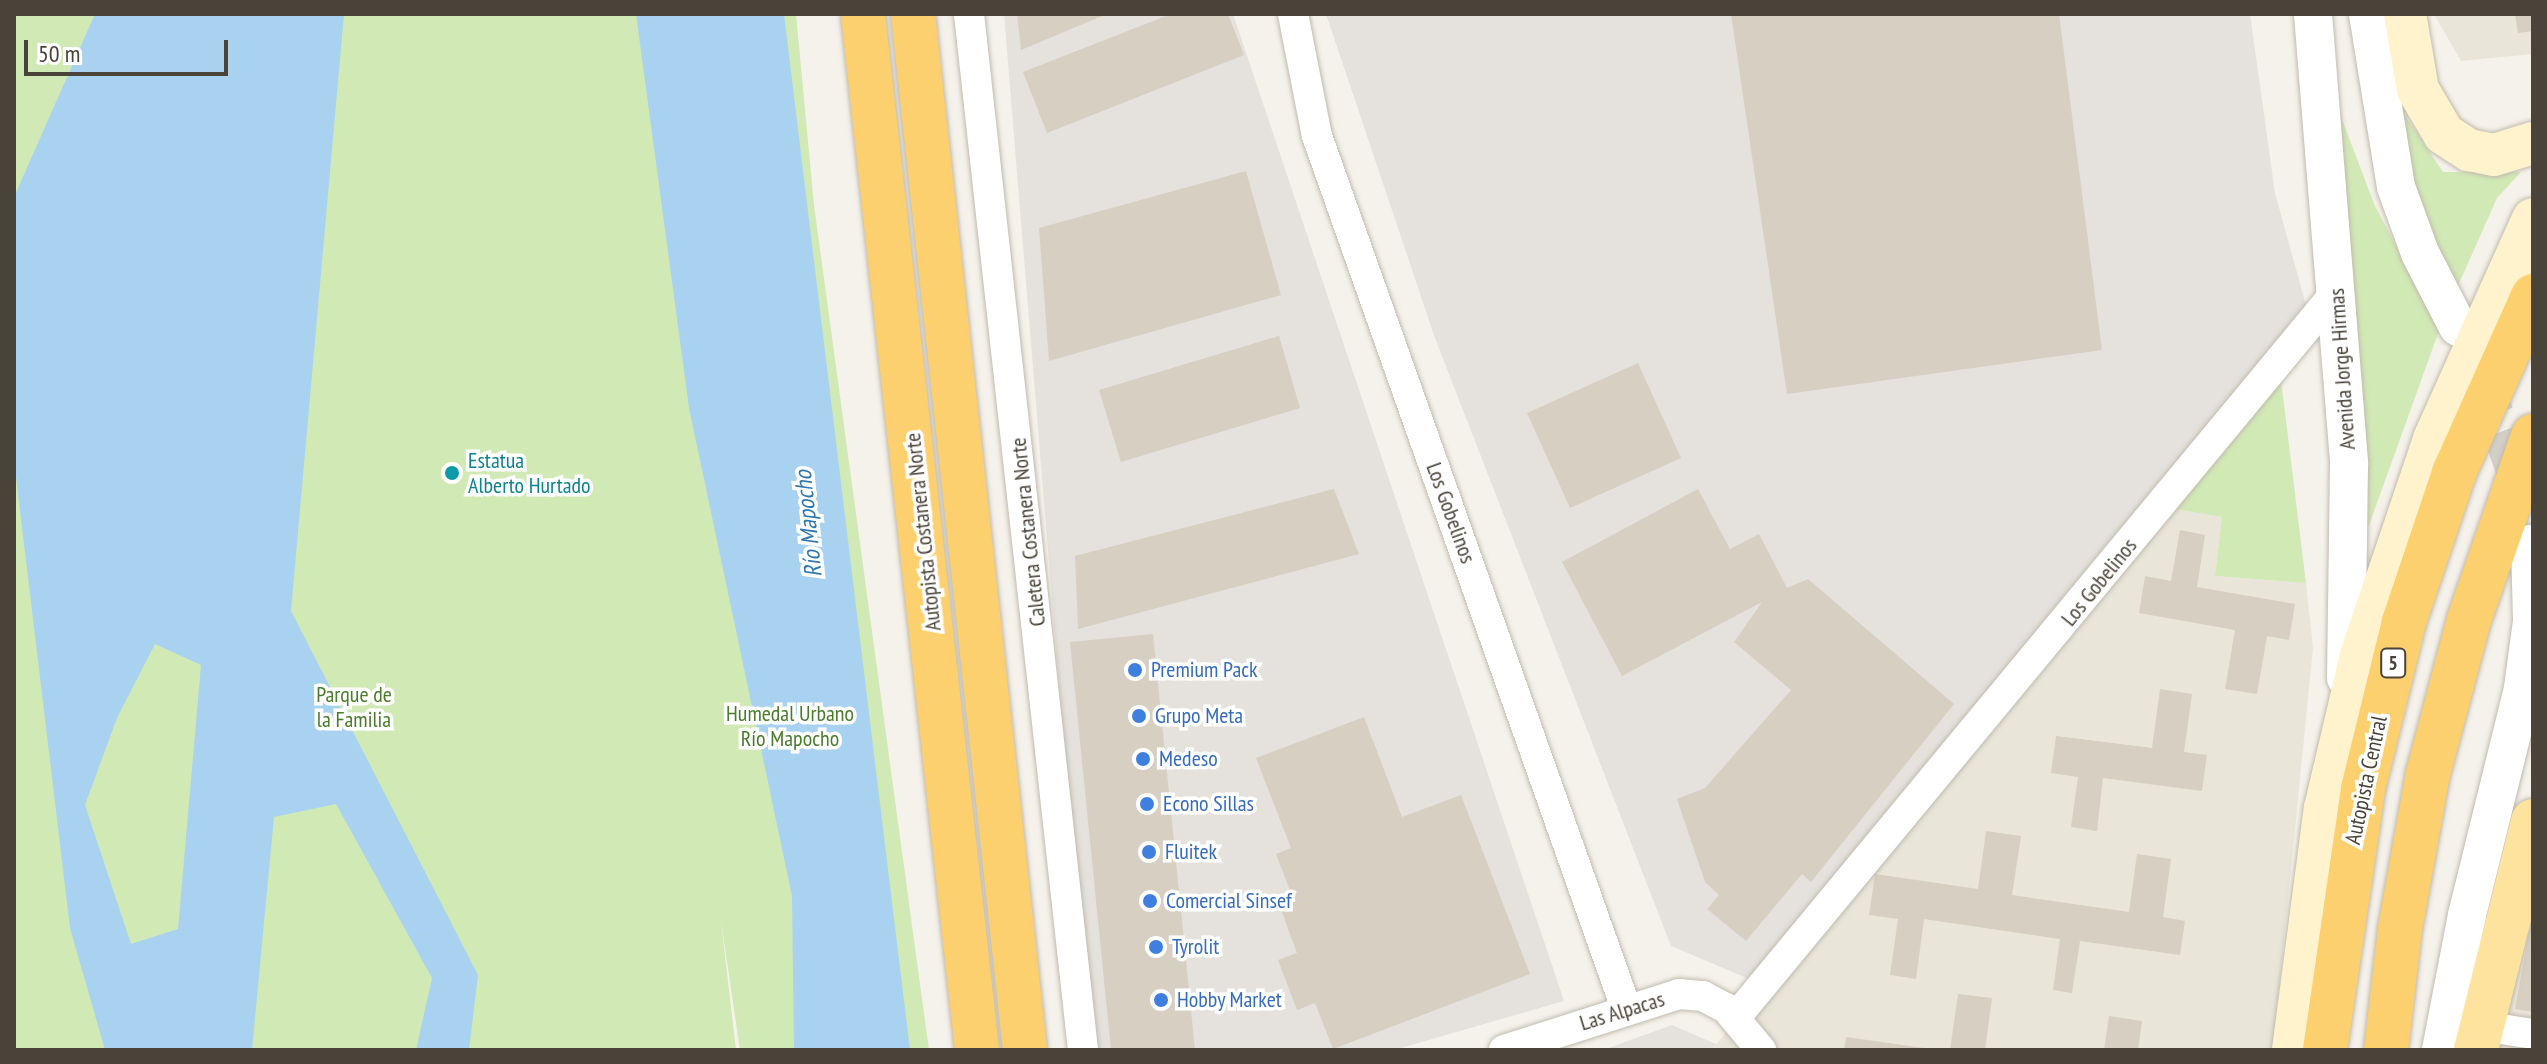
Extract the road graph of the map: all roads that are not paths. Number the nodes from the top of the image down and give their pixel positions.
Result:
1 (863, 14) edge
2 (913, 14) edge
3 (969, 14) edge
4 (1293, 14) edge
5 (2313, 14) edge
6 (2368, 14) edge
7 (2405, 14) edge
8 (2533, 143) edge
9 (2533, 219) edge
10 (2337, 291) junction
11 (2533, 296) edge
12 (2458, 327) dead end
13 (2533, 436) edge
14 (2530, 544) dead end
15 (2342, 725) junction
16 (2532, 829) edge
17 (1626, 1008) junction
18 (1736, 1017) junction
19 (2533, 1034) edge
20 (2478, 1038) edge
21 (977, 1050) edge
22 (1025, 1050) edge
23 (1083, 1050) edge
24 (1504, 1050) edge
25 (1761, 1050) edge
26 (2293, 1050) edge
27 (2325, 1050) edge
28 (2386, 1050) edge
29 (2441, 1050) edge

1 - 21 highway, Autopista Costanera Norte
2 - 22 highway
3 - 23 street, Caletera Costanera Norte
4 - 17 street, Los Gobelinos
5 - 10 street, Avenida Jorge Hirmas
6 - 12 street
7 - 8 main road
9 - 15 main road
10 - 15 street, Avenida Jorge Hirmas
10 - 18 street, Los Gobelinos
11 - 27 highway, Autopista Central / 5
13 - 28 highway
14 - 29 street
15 - 26 main road
16 - 20 main road
17 - 18 street, Las Alpacas
17 - 24 street, Las Alpacas
18 - 25 street
19 - 20 street

